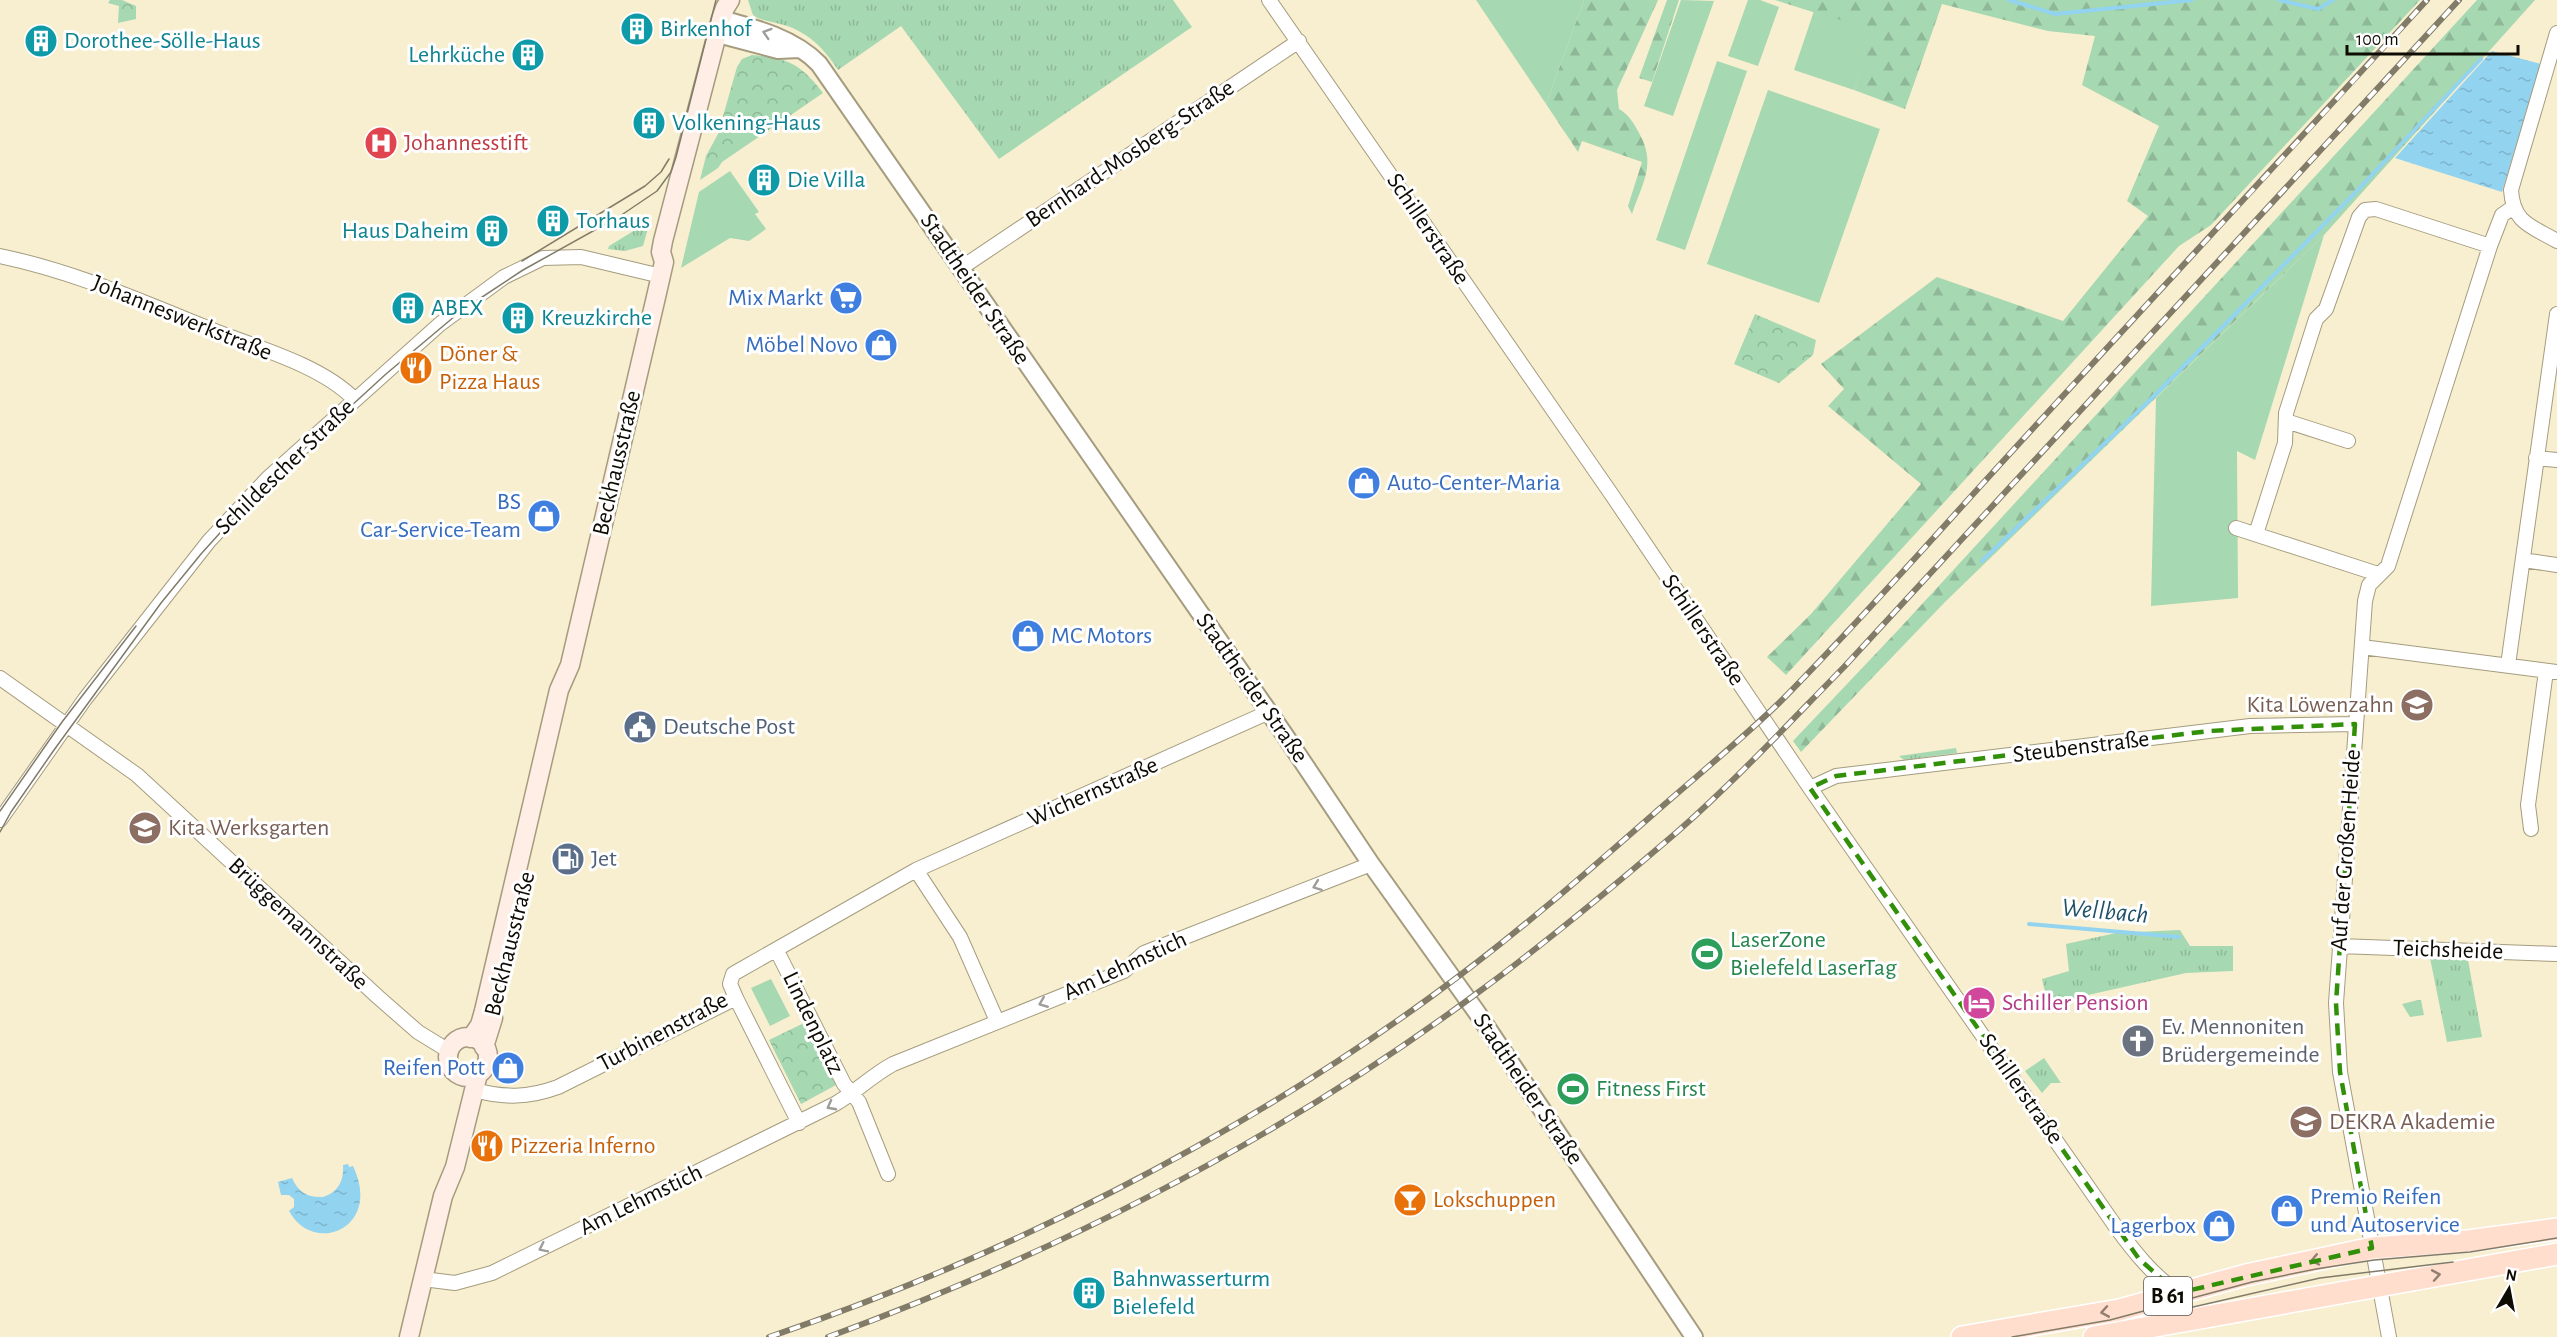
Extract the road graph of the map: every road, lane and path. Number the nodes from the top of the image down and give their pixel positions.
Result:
1 (732, 0) edge
2 (1269, 0) edge
3 (725, 28) junction
4 (2557, 33) edge
5 (1299, 41) junction
6 (2512, 208) junction
7 (2557, 241) edge
8 (2490, 246) junction
9 (0, 256) edge
10 (961, 268) junction
11 (662, 269) junction
12 (2557, 314) edge
13 (2554, 355) edge
14 (354, 399) junction
15 (2286, 421) junction
16 (2348, 441) dead end
17 (2536, 458) junction
18 (2557, 460) edge
19 (2236, 528) dead end
20 (2256, 534) junction
21 (2523, 560) junction
22 (2557, 565) edge
23 (2378, 574) junction
24 (2362, 647) junction
25 (2508, 665) junction
26 (2551, 672) edge
27 (0, 678) edge
28 (1269, 712) junction
29 (2355, 724) junction
30 (66, 725) junction
31 (1810, 788) junction
32 (0, 820) edge
33 (2531, 829) dead end
34 (1371, 864) junction
35 (916, 870) junction
36 (2339, 946) junction
37 (777, 951) junction
38 (2557, 954) edge
39 (736, 998) junction
40 (997, 1021) junction
41 (478, 1042) junction
42 (449, 1051) junction
43 (472, 1080) junction
44 (852, 1094) junction
45 (799, 1123) junction
46 (888, 1174) dead end
47 (2557, 1229) edge
48 (2372, 1248) junction
49 (2557, 1254) edge
50 (2139, 1259) junction
51 (423, 1279) junction
52 (2379, 1285) junction
53 (2178, 1293) junction
54 (2149, 1301) junction
55 (409, 1337) edge
56 (1694, 1337) edge
57 (1962, 1337) edge
58 (2094, 1337) edge
59 (2389, 1337) edge

1 - 3 main road, Beckhausstraße
2 - 5 street, Schillerstraße
3 - 10 street, Stadtheider Straße
3 - 11 main road, Beckhausstraße
4 - 6 street
5 - 10 street, Bernhard-Mosberg-Straße
5 - 31 street, Schillerstraße
6 - 7 street
6 - 8 street, Auf der Großen Heide
8 - 15 street
8 - 23 street, Auf der Großen Heide
9 - 14 street, Johanneswerkstraße
10 - 28 street, Stadtheider Straße
11 - 14 street, Schildescher Straße
11 - 41 main road, Beckhausstraße
12 - 13 street
13 - 17 street
14 - 30 street, Schildescher Straße
15 - 16 street
15 - 20 street
17 - 18 street
17 - 21 street
19 - 20 street
20 - 23 street
21 - 22 street
21 - 25 street
23 - 24 street, Auf der Großen Heide
24 - 25 street
24 - 29 street, Auf der Großen Heide
25 - 26 street
26 - 33 street
27 - 30 street, Brüggemannstraße
28 - 34 street, Stadtheider Straße
28 - 35 street, Wichernstraße
29 - 31 street, Steubenstraße
29 - 36 street, Auf der Großen Heide
30 - 32 street, Schildescher Straße
30 - 42 street, Brüggemannstraße
31 - 50 street, Schillerstraße
34 -> 40 street, Am Lehmstich
34 - 56 street, Stadtheider Straße
35 - 37 street, Turbinenstraße
35 - 40 street
36 - 38 street, Teichsheide
36 - 48 street, Auf der Großen Heide
37 - 39 street, Turbinenstraße
37 - 44 street, Lindenplatz
39 - 43 street, Turbinenstraße
39 - 45 street
40 - 44 street, Am Lehmstich
41 - 42 main road
41 - 43 main road
42 - 43 main road
43 - 51 main road
44 -> 45 street, Am Lehmstich
44 - 46 street
45 -> 51 street, Am Lehmstich
47 - 48 main road, B 61
48 - 52 street, Auf der Großen Heide
48 -> 53 main road, B 61
52 -> 49 main road, B 61
50 - 53 street, Schillerstraße
50 - 54 street, Schillerstraße
51 - 55 main road
52 - 58 main road, B 61
52 - 59 street, Auf der Großen Heide
53 - 54 main road, B 61
54 -> 57 main road, B 61

